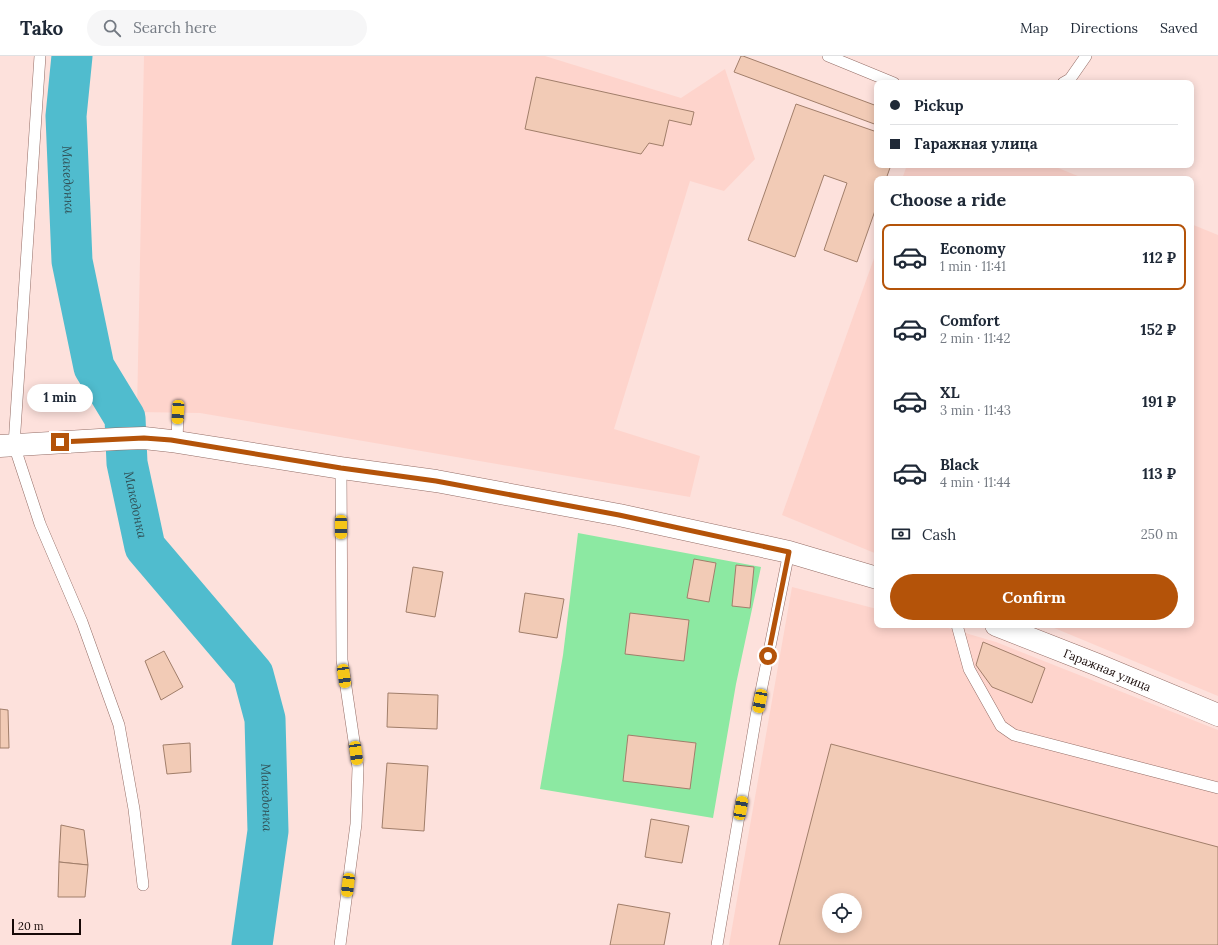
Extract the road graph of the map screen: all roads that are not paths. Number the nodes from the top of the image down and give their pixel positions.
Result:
1 (40, 56) edge
2 (828, 56) edge
3 (1086, 56) edge
4 (887, 80) edge
5 (1068, 80) edge
6 (178, 412) dead end
7 (177, 441) junction
8 (7, 446) edge
9 (341, 468) junction
10 (789, 552) junction
11 (874, 577) edge
12 (958, 628) edge
13 (1004, 628) edge
14 (1218, 715) edge
15 (1218, 788) edge
16 (143, 885) dead end
17 (340, 945) edge
18 (717, 945) edge

1 - 8 lane
2 - 4 lane
3 - 5 lane
6 - 7 lane
7 - 8 street
7 - 9 street
8 - 16 lane
9 - 10 street
9 - 17 lane
10 - 11 street
10 - 18 lane
12 - 15 lane
13 - 14 street, Гаражная улица

